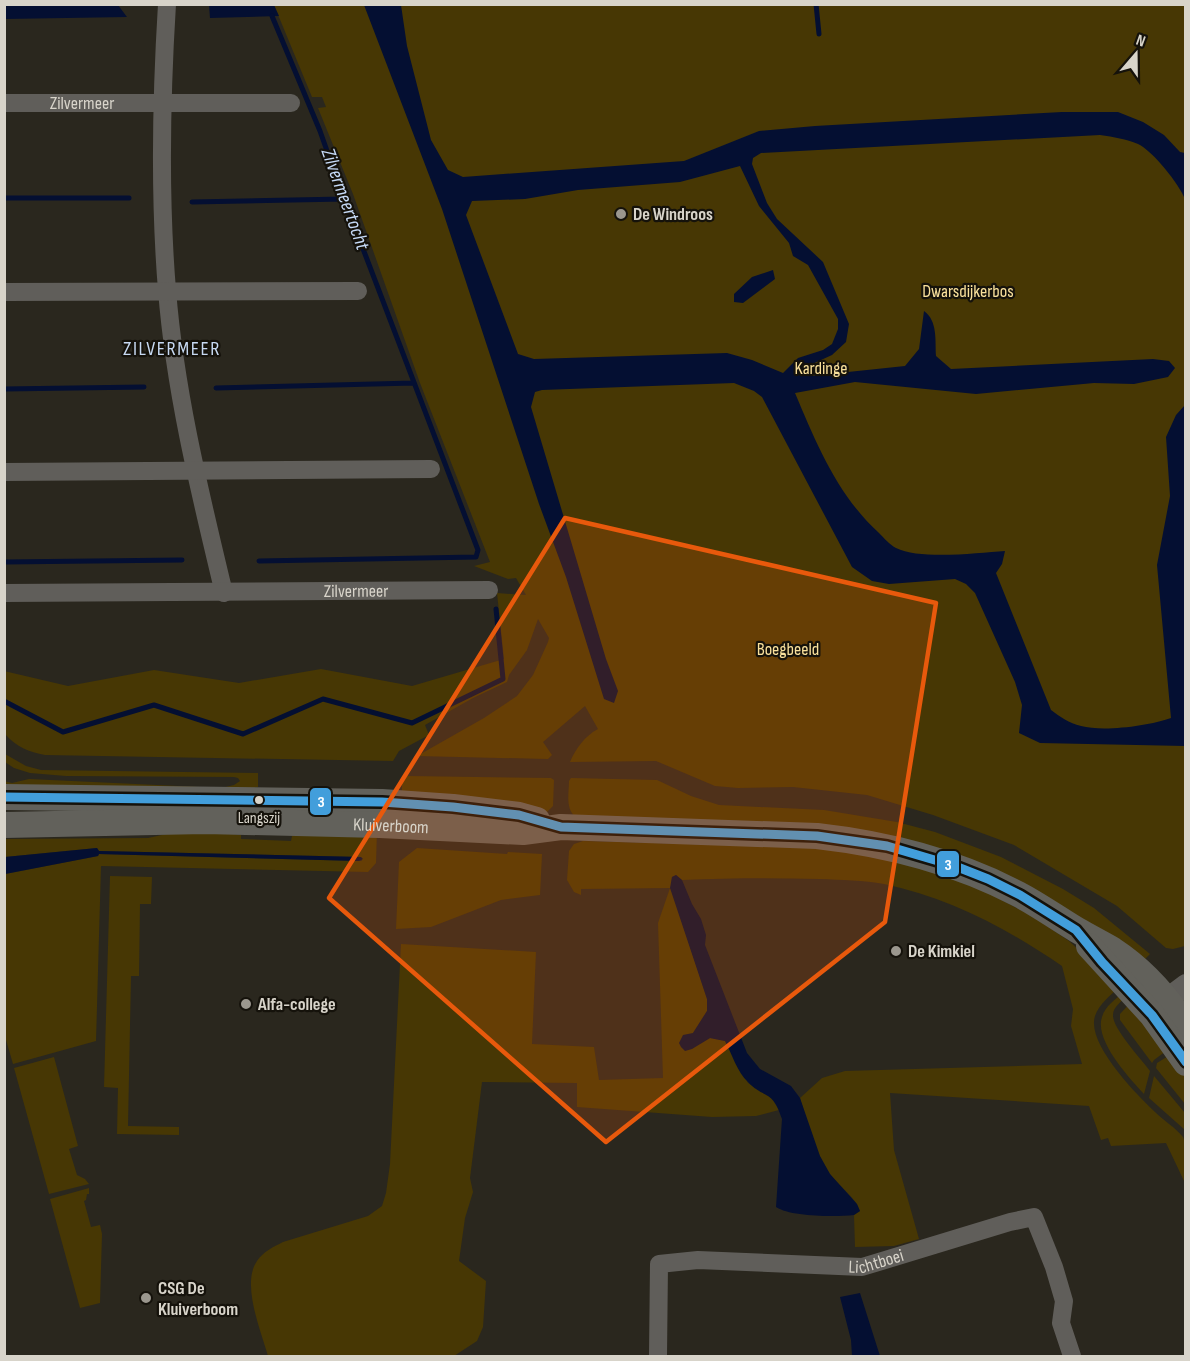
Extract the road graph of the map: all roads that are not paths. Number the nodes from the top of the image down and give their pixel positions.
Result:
1 (167, 4) edge
2 (4, 103) edge
3 (161, 103) junction
4 (291, 103) dead end
5 (166, 291) junction
6 (358, 291) dead end
7 (4, 292) edge
8 (431, 469) dead end
9 (195, 470) junction
10 (4, 472) edge
11 (489, 590) dead end
12 (4, 593) edge
13 (224, 593) junction
14 (4, 797) edge
15 (4, 825) edge
16 (561, 827) junction
17 (1176, 1009) edge
18 (1185, 1063) edge
19 (658, 1356) edge
20 (1072, 1356) edge

1 - 3 street
2 - 3 street, Zilvermeer
3 - 4 street, Zilvermeer
3 - 5 street
5 - 6 street
5 - 7 street
5 - 9 street
8 - 9 street
9 - 10 street
9 - 13 street
11 - 13 street, Zilvermeer
12 - 13 street, Zilvermeer
14 - 16 main road, Kluiverboom
15 - 16 main road, Kluiverboom
16 - 17 main road, Kluiverboom
17 - 18 main road, Kluiverboom
19 - 20 street, Lichtboei

